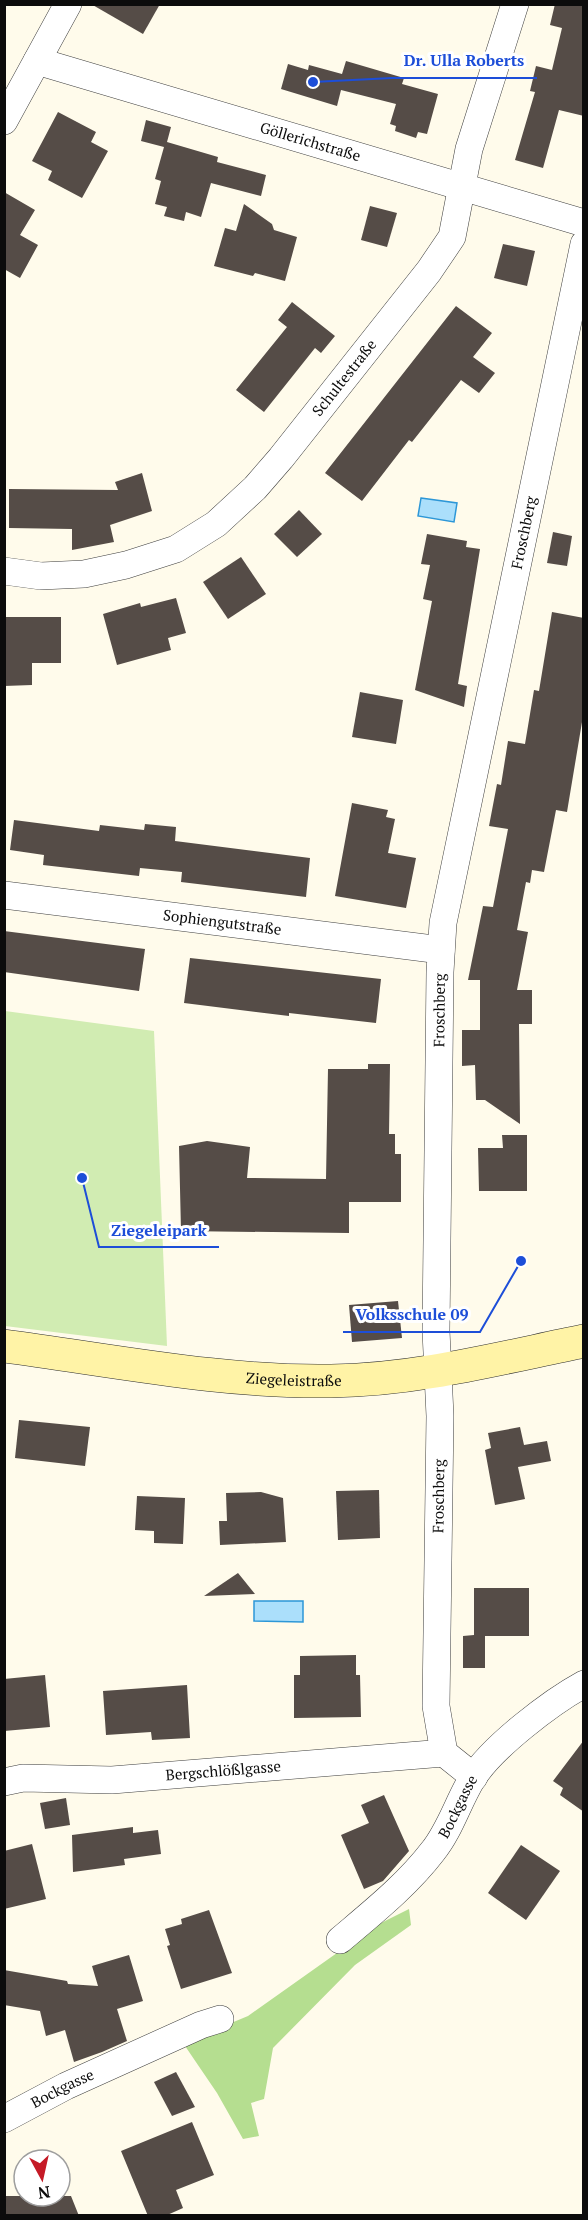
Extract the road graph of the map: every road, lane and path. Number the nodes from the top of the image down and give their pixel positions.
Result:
1 (68, 4) edge
2 (515, 4) edge
3 (37, 61) junction
4 (4, 121) edge
5 (462, 187) junction
6 (584, 223) edge
7 (584, 244) edge
8 (4, 571) edge
9 (4, 895) edge
10 (441, 950) junction
11 (584, 1341) edge
12 (4, 1346) edge
13 (438, 1371) junction
14 (584, 1684) edge
15 (444, 1754) junction
16 (474, 1777) junction
17 (4, 1782) edge
18 (340, 1940) dead end
19 (220, 2019) dead end
20 (4, 2119) edge

1 - 3 street
2 - 5 street, Schultestraße
3 - 4 street
3 - 5 street, Göllerichstraße
5 - 6 street, Göllerichstraße
5 - 8 street, Schultestraße
7 - 10 street, Froschberg
9 - 10 street, Sophiengutstraße
10 - 13 street, Froschberg
11 - 13 street, Ziegeleistraße
12 - 13 street, Ziegeleistraße
13 - 15 street, Froschberg
14 - 16 street, Bockgasse
15 - 16 street
15 - 17 street, Bergschlößlgasse
16 - 18 street, Bockgasse
19 - 20 street, Bockgasse

